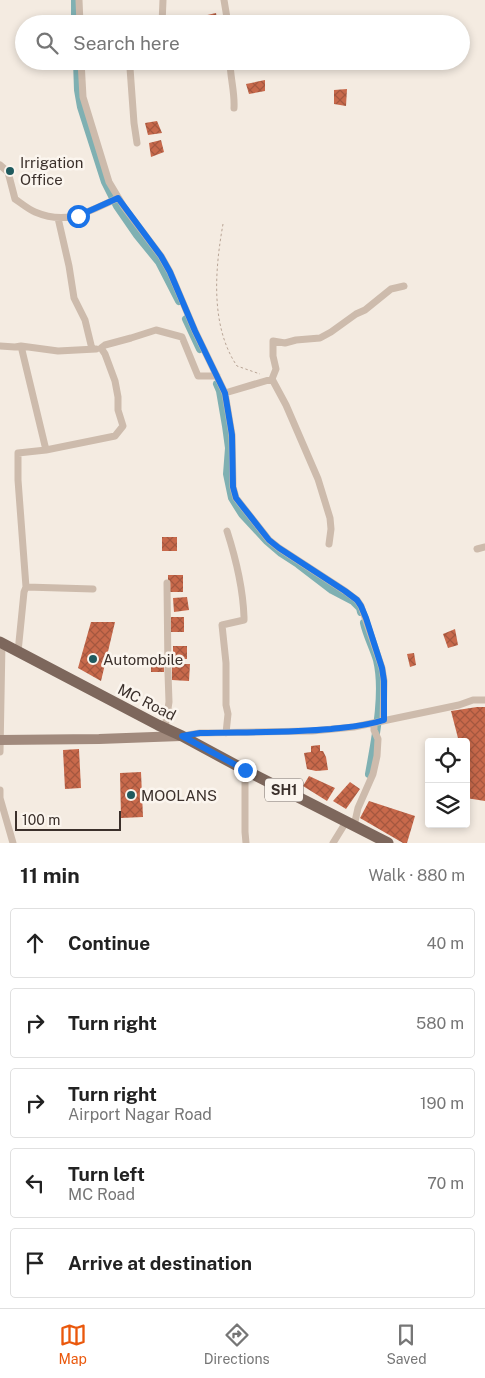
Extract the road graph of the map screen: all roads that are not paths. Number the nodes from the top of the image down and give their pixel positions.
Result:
1 (79, 0) edge
2 (163, 0) edge
3 (224, 0) edge
4 (80, 15) edge
5 (162, 15) edge
6 (226, 15) edge
7 (81, 70) edge
8 (130, 70) edge
9 (230, 70) edge
10 (234, 108) dead end
11 (137, 143) dead end
12 (0, 165) edge
13 (118, 198) junction
14 (58, 218) junction
15 (404, 286) dead end
16 (0, 346) edge
17 (22, 346) junction
18 (101, 348) junction
19 (92, 349) junction
20 (217, 376) junction
21 (272, 379) junction
22 (225, 393) junction
23 (46, 450) junction
24 (227, 531) dead end
25 (329, 544) dead end
26 (485, 547) edge
27 (477, 550) dead end
28 (167, 583) dead end
29 (26, 587) junction
30 (93, 589) dead end
31 (1, 643) edge
32 (18, 652) junction
33 (485, 700) edge
34 (384, 720) junction
35 (374, 727) junction
36 (165, 728) junction
37 (226, 733) junction
38 (182, 736) junction
39 (0, 740) edge
40 (0, 752) edge
41 (245, 770) junction
42 (0, 790) edge
43 (350, 824) junction
44 (13, 843) edge
45 (246, 843) edge
46 (333, 843) edge
47 (388, 843) edge

1 - 4 street
2 - 5 street
3 - 6 street
7 - 13 street
8 - 11 street
9 - 10 street
12 - 14 street
13 - 14 street
13 - 20 street
14 - 19 street
15 - 21 street
16 - 17 street
17 - 19 street
17 - 23 street
18 - 19 street
18 - 20 street
18 - 23 street
20 - 22 street
21 - 22 street
21 - 25 street
22 - 34 street
23 - 29 street
24 - 37 street
26 - 27 street
28 - 36 street
29 - 30 street
29 - 32 street
31 - 32 main road, MC Road / SH1
31 - 39 street
32 - 36 main road, MC Road / SH1
33 - 34 street
34 - 35 street
35 - 37 street
35 - 43 street
36 - 38 main road, MC Road / SH1
37 - 38 street
38 - 39 main road
38 - 41 main road, MC Road / SH1
39 - 40 street
41 - 43 main road, MC Road / SH1
41 - 45 street
42 - 44 street
43 - 46 street
43 - 47 main road, MC Road / SH1

